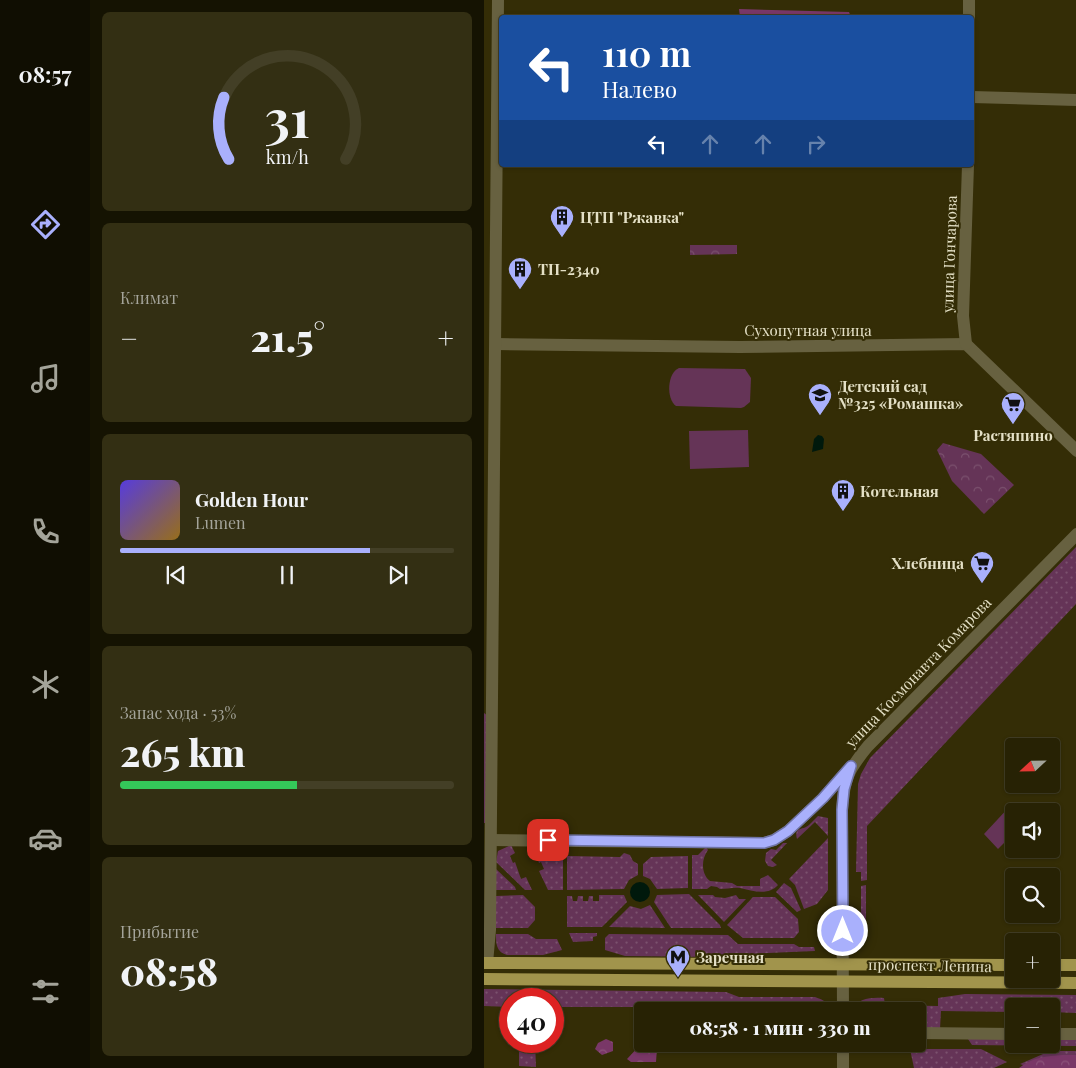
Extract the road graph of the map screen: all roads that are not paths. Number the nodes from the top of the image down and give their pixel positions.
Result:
1 (498, 0) edge
2 (969, 0) edge
3 (969, 15) edge
4 (499, 46) edge
5 (974, 97) edge
6 (1076, 100) edge
7 (499, 167) edge
8 (968, 167) edge
9 (497, 344) junction
10 (966, 344) junction
11 (1076, 451) edge
12 (1076, 534) edge
13 (851, 766) junction
14 (491, 840) junction
15 (485, 963) edge
16 (843, 963) junction
17 (1005, 965) edge
18 (1060, 965) edge
19 (1076, 965) edge
20 (484, 980) edge
21 (844, 980) junction
22 (1076, 982) edge
23 (844, 1002) edge
24 (926, 1033) edge
25 (1005, 1034) edge
26 (1060, 1034) edge
27 (1076, 1034) edge
28 (843, 1052) edge
29 (843, 1068) edge

1 - 4 street
2 - 3 street
5 - 6 street
7 - 9 street
8 - 10 street, улица Гончарова
9 - 10 street, Сухопутная улица
9 - 14 street
10 - 11 street
12 - 13 street, улица Космонавта Комарова
13 - 14 street
13 - 16 street, улица Космонавта Комарова
14 - 15 street
15 - 16 main road, проспект Ленина
16 - 17 main road, проспект Ленина
16 - 21 street, улица Космонавта Комарова
18 - 19 main road
20 - 21 main road, проспект Ленина
21 - 22 main road, проспект Ленина
21 - 23 street, улица Космонавта Комарова
24 - 25 street
26 - 27 street
28 - 29 street

